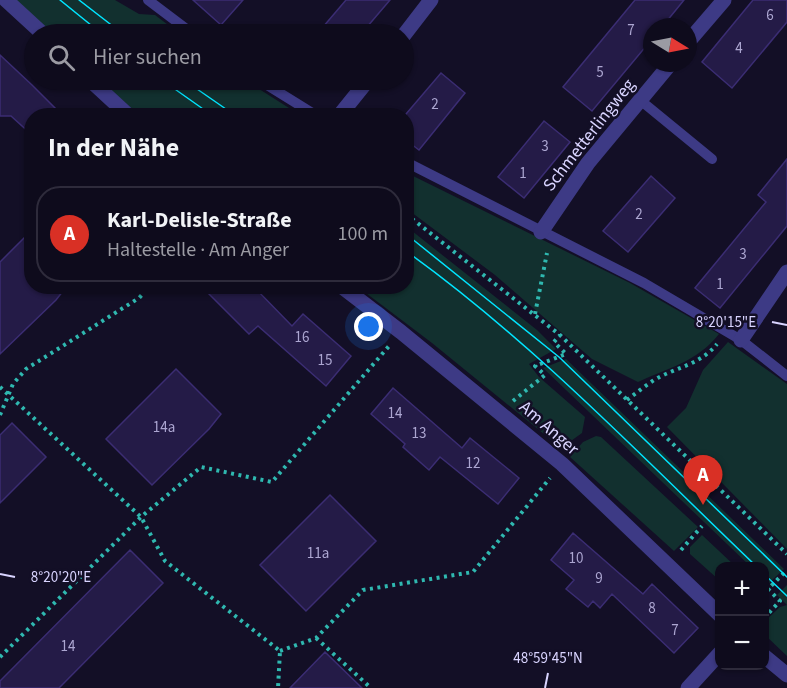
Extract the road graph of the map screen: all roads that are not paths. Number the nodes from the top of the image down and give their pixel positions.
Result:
1 (6, 0) edge
2 (147, 0) edge
3 (431, 0) edge
4 (724, 0) edge
5 (32, 24) edge
6 (179, 24) edge
7 (412, 24) edge
8 (697, 32) edge
9 (663, 72) edge
10 (101, 90) edge
11 (275, 90) edge
12 (360, 90) edge
13 (640, 100) junction
14 (120, 108) edge
15 (304, 108) edge
16 (345, 108) edge
17 (712, 159) dead end
18 (414, 166) edge
19 (546, 235) junction
20 (787, 272) edge
21 (351, 294) edge
22 (741, 340) junction
23 (787, 376) edge
24 (715, 611) edge
25 (715, 658) edge
26 (769, 659) edge
27 (787, 675) edge
28 (688, 688) edge

1 - 5 street
2 - 6 lane
3 - 7 street
4 - 8 street
9 - 13 street, Schmetterlingweg
10 - 14 street
11 - 15 lane
12 - 16 street
13 - 17 lane
13 - 19 street, Schmetterlingweg
18 - 19 lane
19 - 22 lane
20 - 22 street
21 - 24 street, Am Anger
22 - 23 lane
25 - 28 street
26 - 27 street

